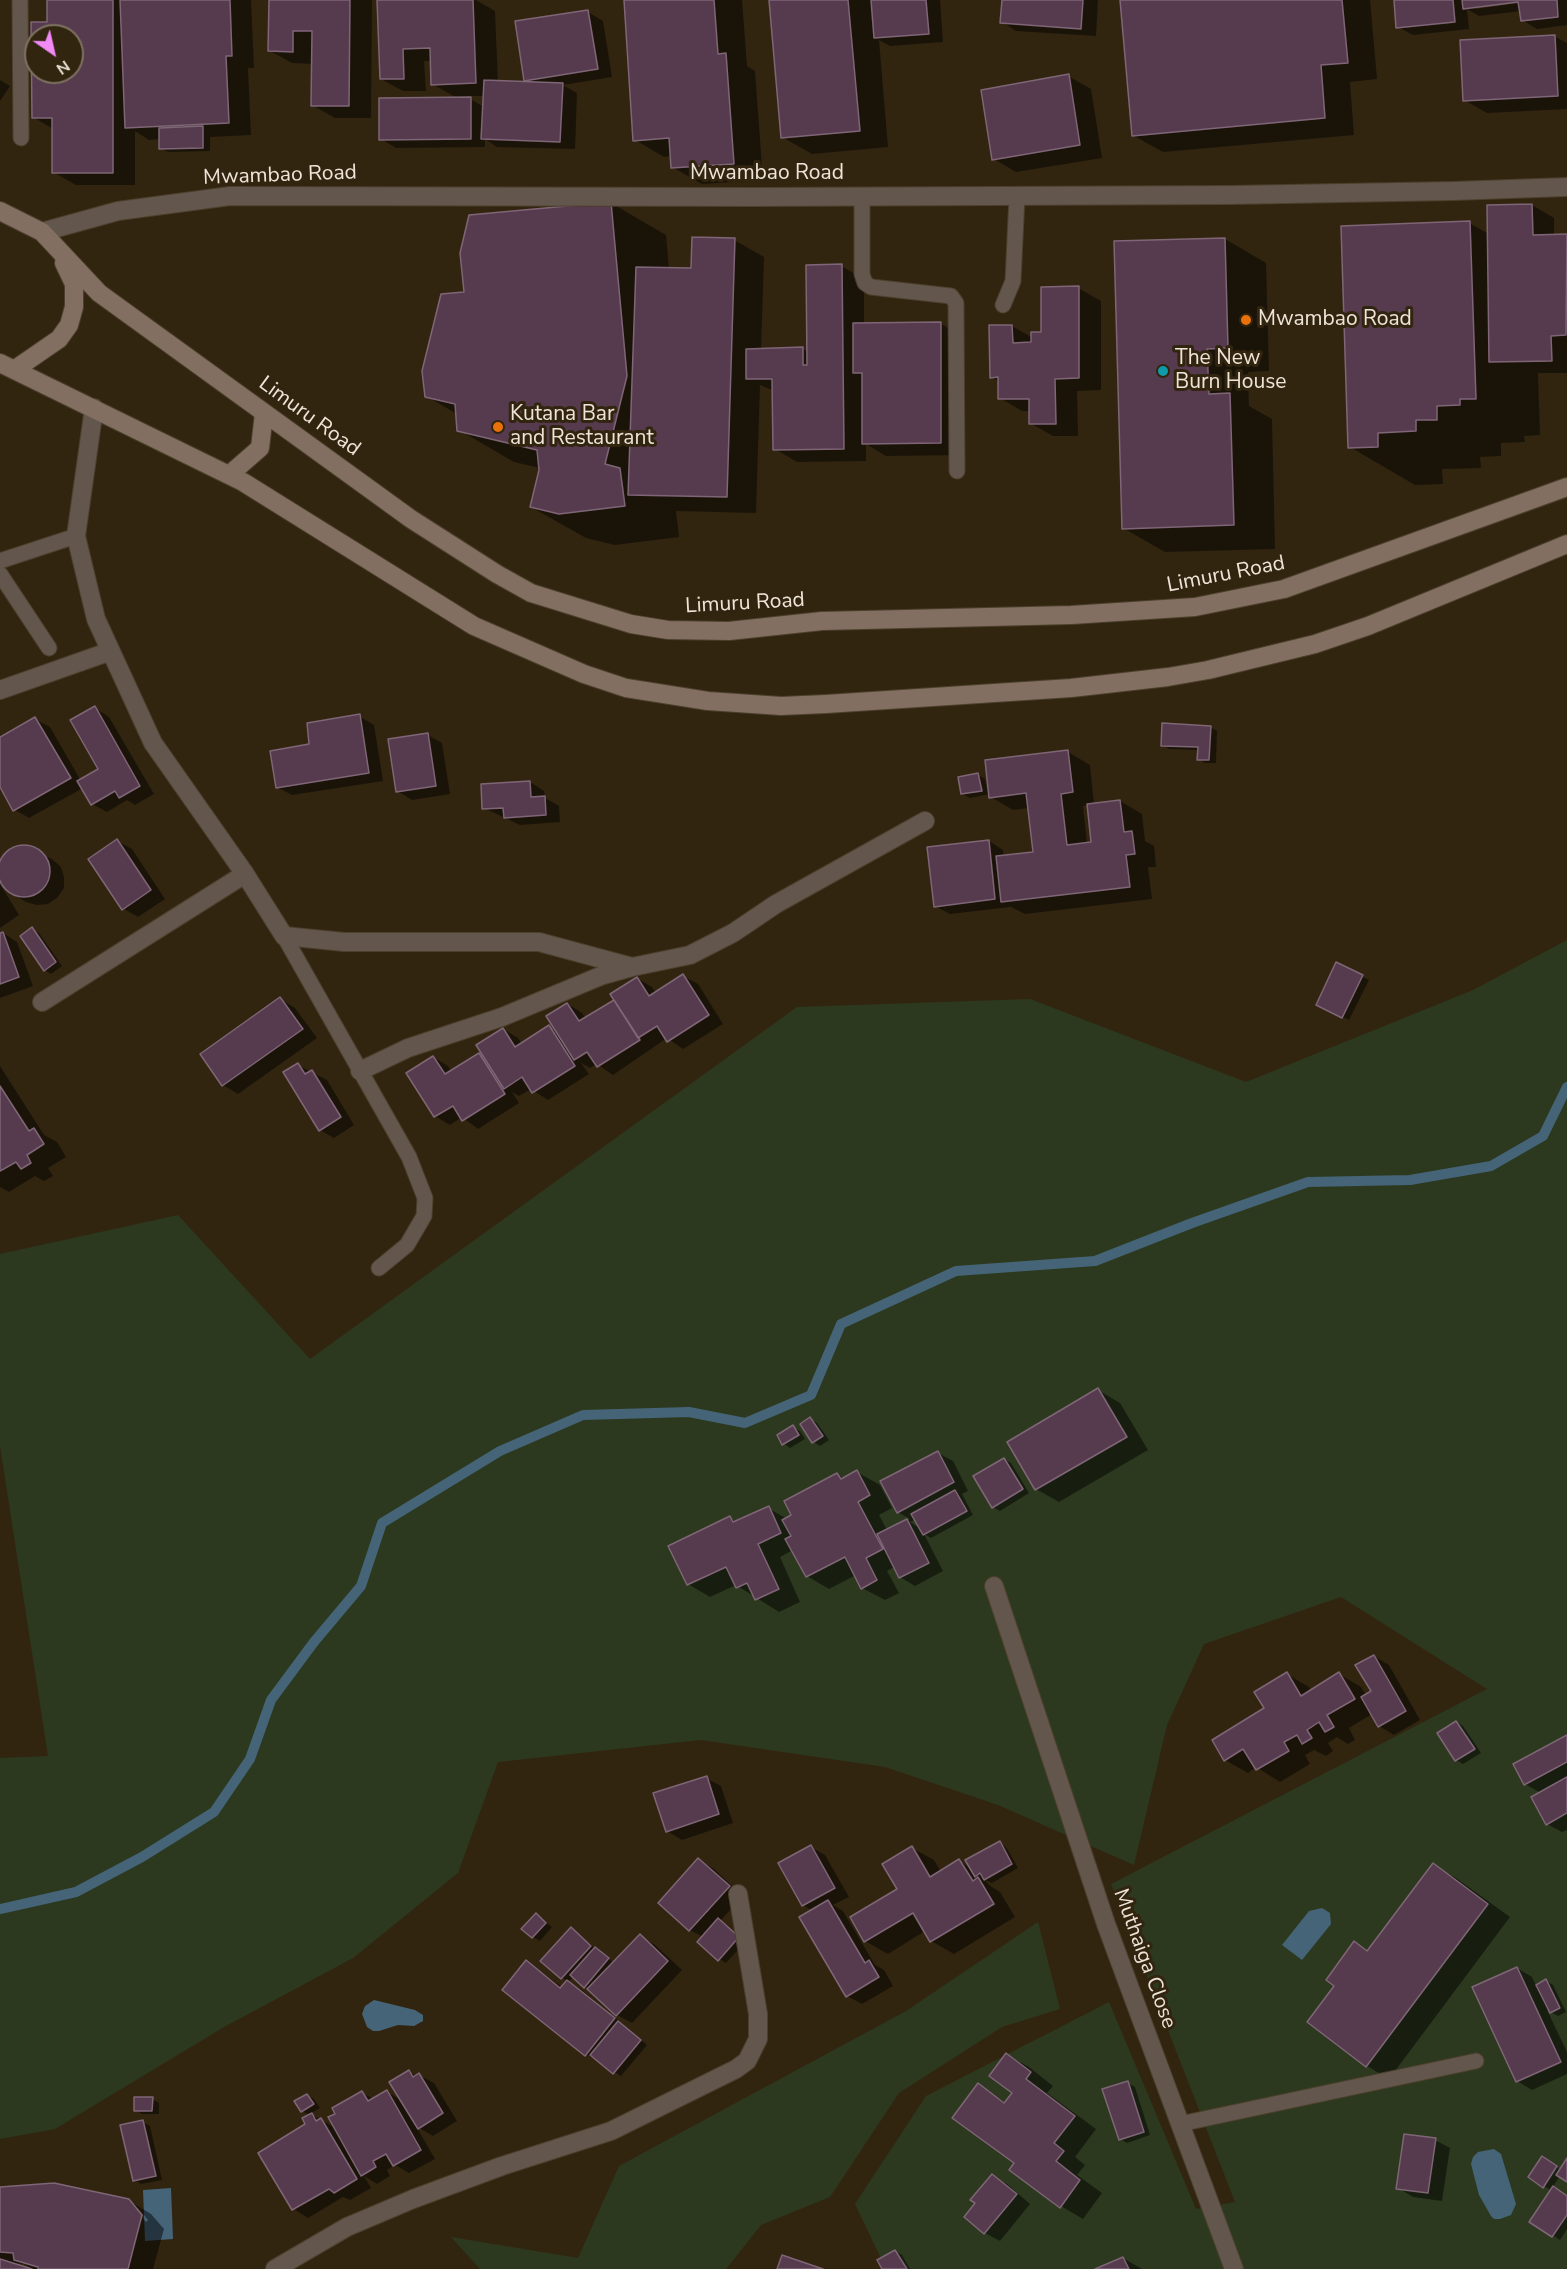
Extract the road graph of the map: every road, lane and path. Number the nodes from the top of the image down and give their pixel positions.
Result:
1 (20, 0) edge
2 (21, 138) dead end
3 (1567, 187) edge
4 (1017, 196) junction
5 (862, 197) junction
6 (0, 211) edge
7 (42, 232) junction
8 (1003, 305) dead end
9 (7, 366) edge
10 (94, 408) junction
11 (264, 413) junction
12 (957, 471) dead end
13 (229, 475) junction
14 (1567, 487) edge
15 (76, 536) junction
16 (1567, 544) edge
17 (0, 561) edge
18 (0, 574) edge
19 (49, 648) dead end
20 (111, 651) junction
21 (0, 690) edge
22 (925, 821) dead end
23 (245, 874) junction
24 (284, 936) junction
25 (632, 967) junction
26 (42, 1002) dead end
27 (360, 1071) junction
28 (379, 1268) dead end
29 (994, 1586) dead end
30 (738, 1894) dead end
31 (1476, 2061) dead end
32 (1180, 2124) junction
33 (275, 2269) edge
34 (1234, 2269) edge

1 - 2 lane
3 - 4 street, Mwambao Road
4 - 5 street, Mwambao Road
4 - 8 lane
5 - 7 street, Mwambao Road
5 - 12 lane
6 - 7 main road, Limuru Road
7 - 9 main road
7 - 11 main road, Limuru Road
9 - 10 main road
10 - 13 main road
10 - 15 street
11 - 13 main road
11 - 14 main road, Limuru Road
13 - 16 main road
15 - 17 lane
15 - 20 street
18 - 19 lane
20 - 21 street
20 - 23 street
22 - 25 street
23 - 24 street
23 - 26 street
24 - 25 street
24 - 27 lane
25 - 27 street
27 - 28 lane
29 - 32 street, Muthaiga Close
30 - 33 street
31 - 32 lane
32 - 34 street, Muthaiga Close

